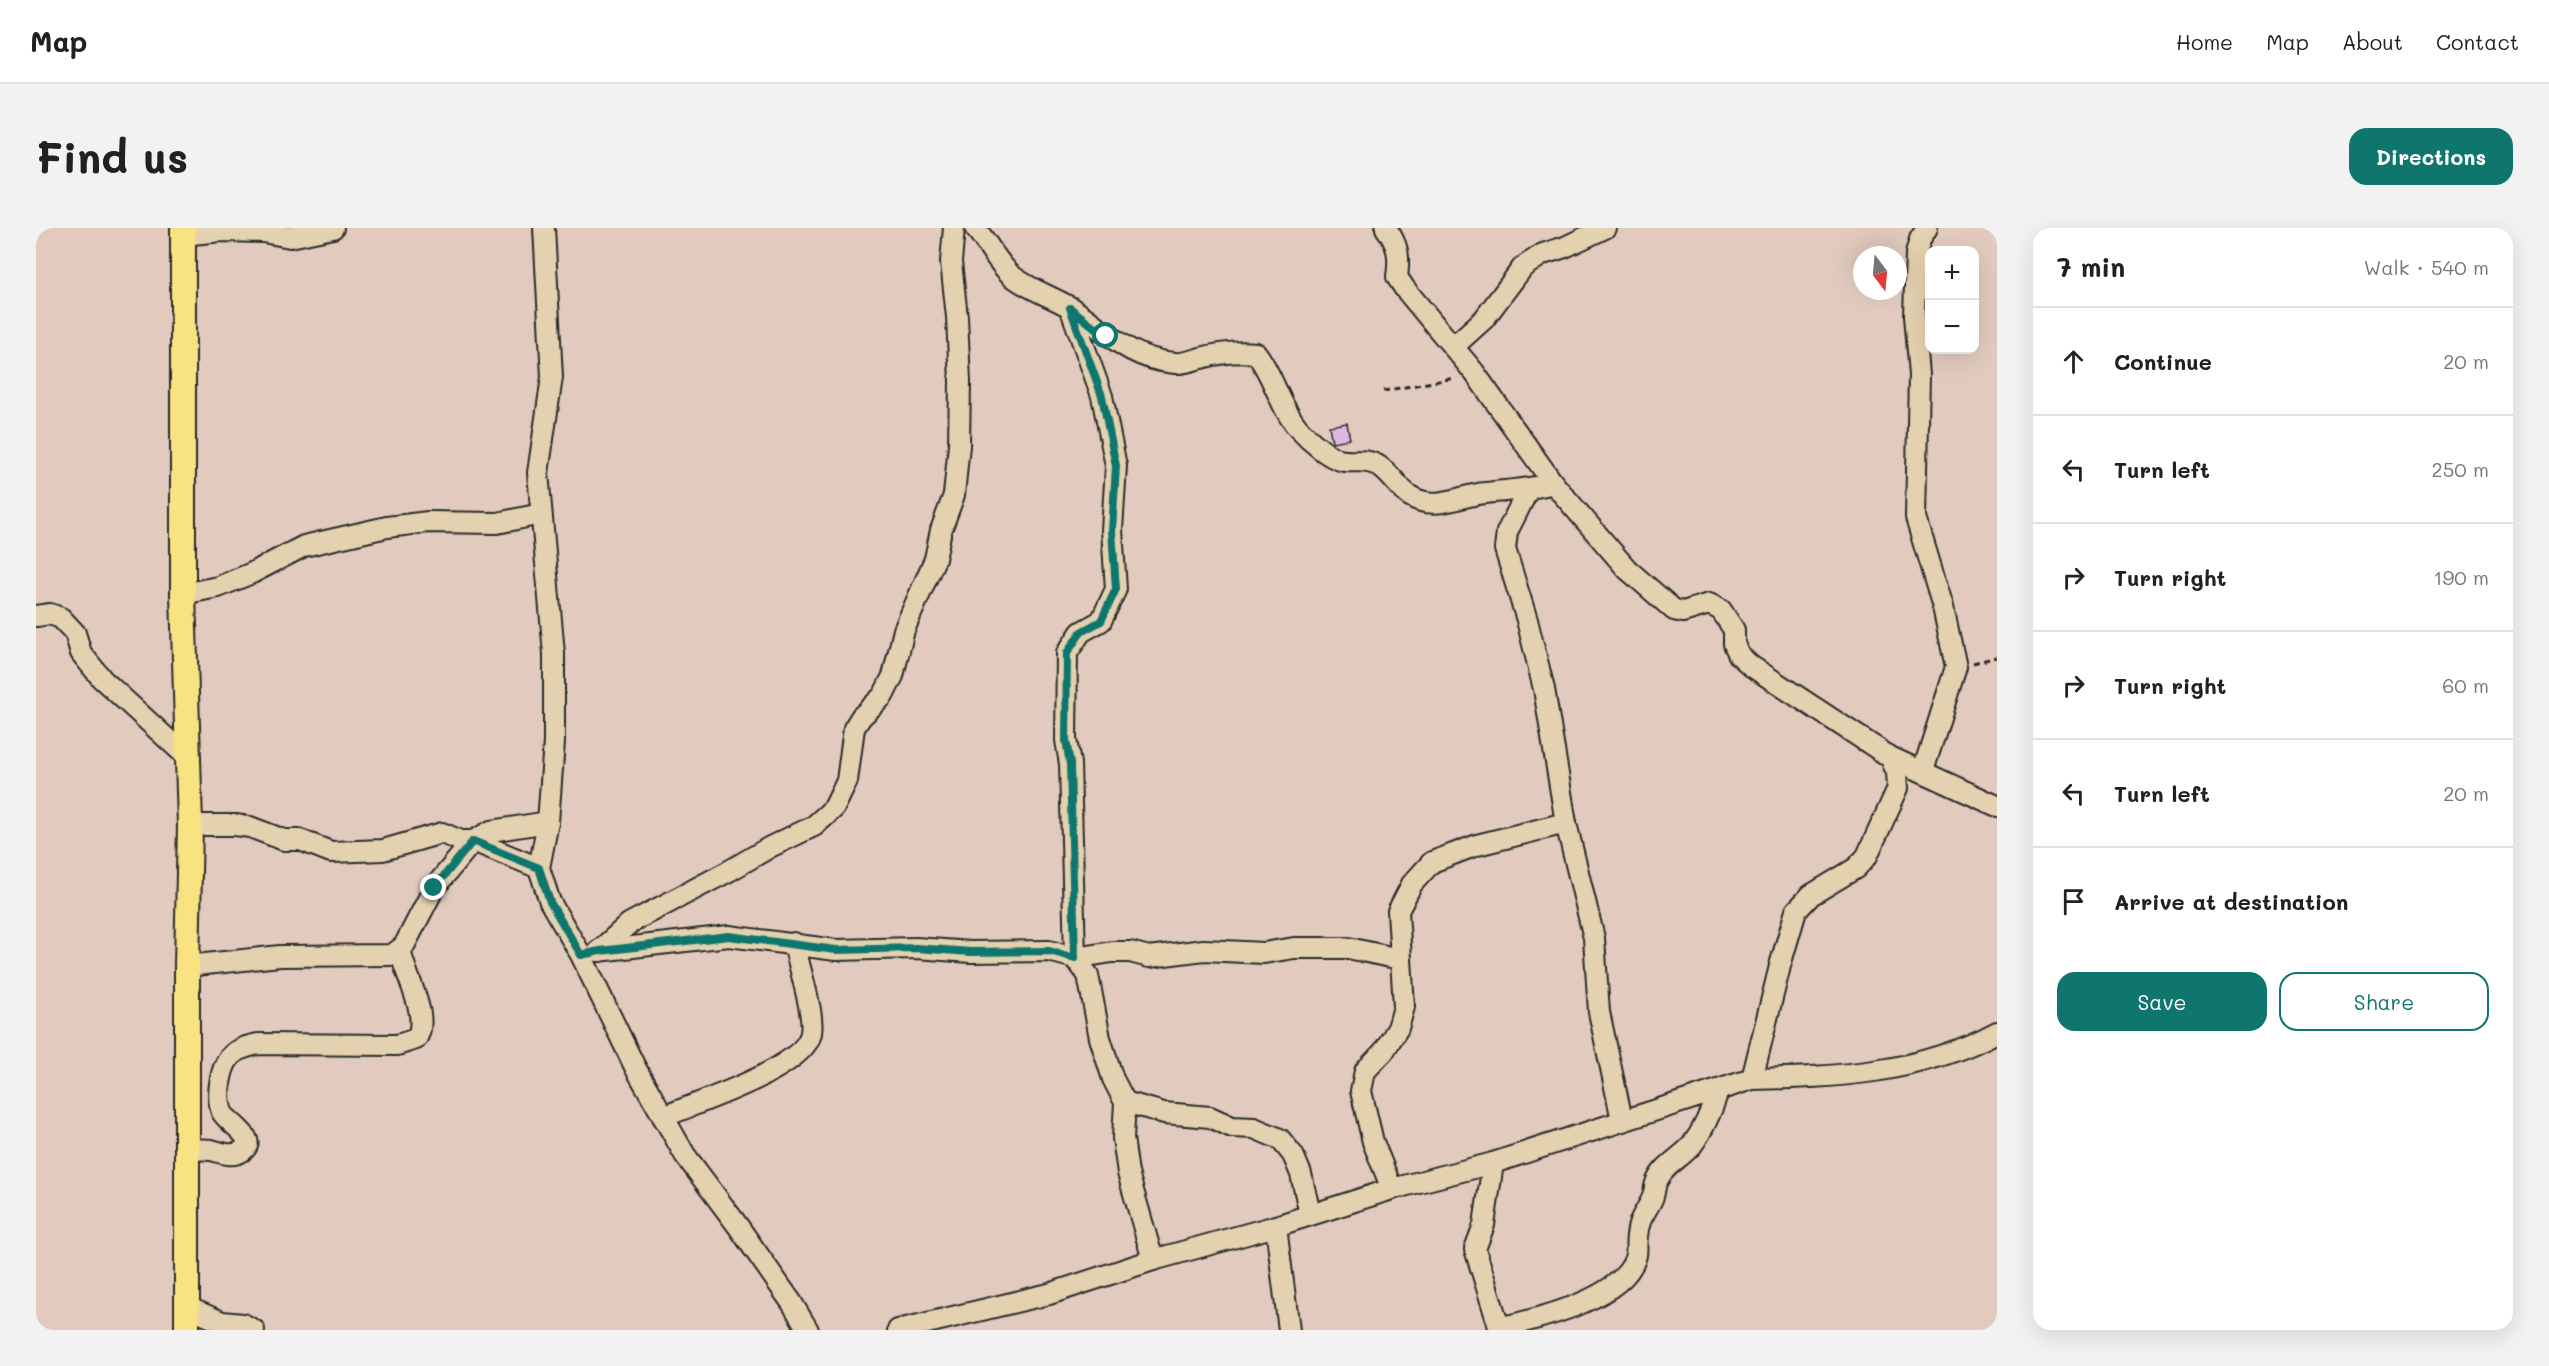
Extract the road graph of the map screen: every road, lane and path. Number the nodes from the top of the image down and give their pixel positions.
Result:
1 (333, 228) edge
2 (544, 228) edge
3 (954, 228) edge
4 (975, 228) edge
5 (1386, 228) edge
6 (1605, 228) edge
7 (183, 231) edge
8 (1918, 232) edge
9 (1070, 308) junction
10 (1454, 346) junction
11 (1474, 372) junction
12 (1383, 391) dead end
13 (1553, 483) junction
14 (1528, 490) junction
15 (541, 514) junction
16 (183, 594) junction
17 (36, 616) edge
18 (1997, 657) edge
19 (1956, 667) junction
20 (186, 756) junction
21 (1890, 757) junction
22 (1923, 771) junction
23 (1997, 806) edge
24 (548, 822) junction
25 (1566, 823) junction
26 (190, 825) junction
27 (473, 841) junction
28 (539, 868) junction
29 (794, 943) junction
30 (400, 950) junction
31 (590, 953) junction
32 (1075, 958) junction
33 (1400, 959) junction
34 (187, 966) junction
35 (1997, 1032) edge
36 (1752, 1079) junction
37 (1718, 1091) junction
38 (1125, 1102) junction
39 (663, 1117) junction
40 (1622, 1120) junction
41 (188, 1150) junction
42 (1493, 1163) junction
43 (1392, 1189) junction
44 (1310, 1214) junction
45 (1276, 1226) junction
46 (1153, 1260) junction
47 (187, 1319) edge
48 (1499, 1329) edge
49 (254, 1330) edge
50 (808, 1330) edge
51 (898, 1330) edge
52 (1289, 1330) edge

1 - 7 street
2 - 15 street
3 - 31 street
4 - 9 street
5 - 10 street
6 - 10 street
7 - 16 main road
8 - 19 street
9 - 14 street
9 - 32 street
10 - 11 street
11 - 12 path
11 - 13 street
13 - 14 street
13 - 21 street
14 - 25 street
15 - 16 street
15 - 24 street
16 - 20 main road
17 - 20 street
18 - 19 path
19 - 22 street
20 - 26 main road
21 - 22 street
21 - 36 street
22 - 23 street
24 - 27 street
24 - 28 street
25 - 33 street
25 - 40 street
26 - 27 street
26 - 34 main road
27 - 28 street
27 - 30 street
28 - 31 street
29 - 31 street
29 - 32 street
29 - 39 street
30 - 34 street
30 - 41 street
31 - 39 street
32 - 33 street
32 - 38 street
33 - 43 street
34 - 41 main road
35 - 36 street
36 - 37 street
37 - 40 street
37 - 48 street
38 - 44 street
38 - 46 street
39 - 50 street
40 - 42 street
41 - 47 main road
42 - 43 street
42 - 48 street
43 - 44 street
44 - 45 street
45 - 46 street
45 - 52 street
46 - 51 street
47 - 49 street

